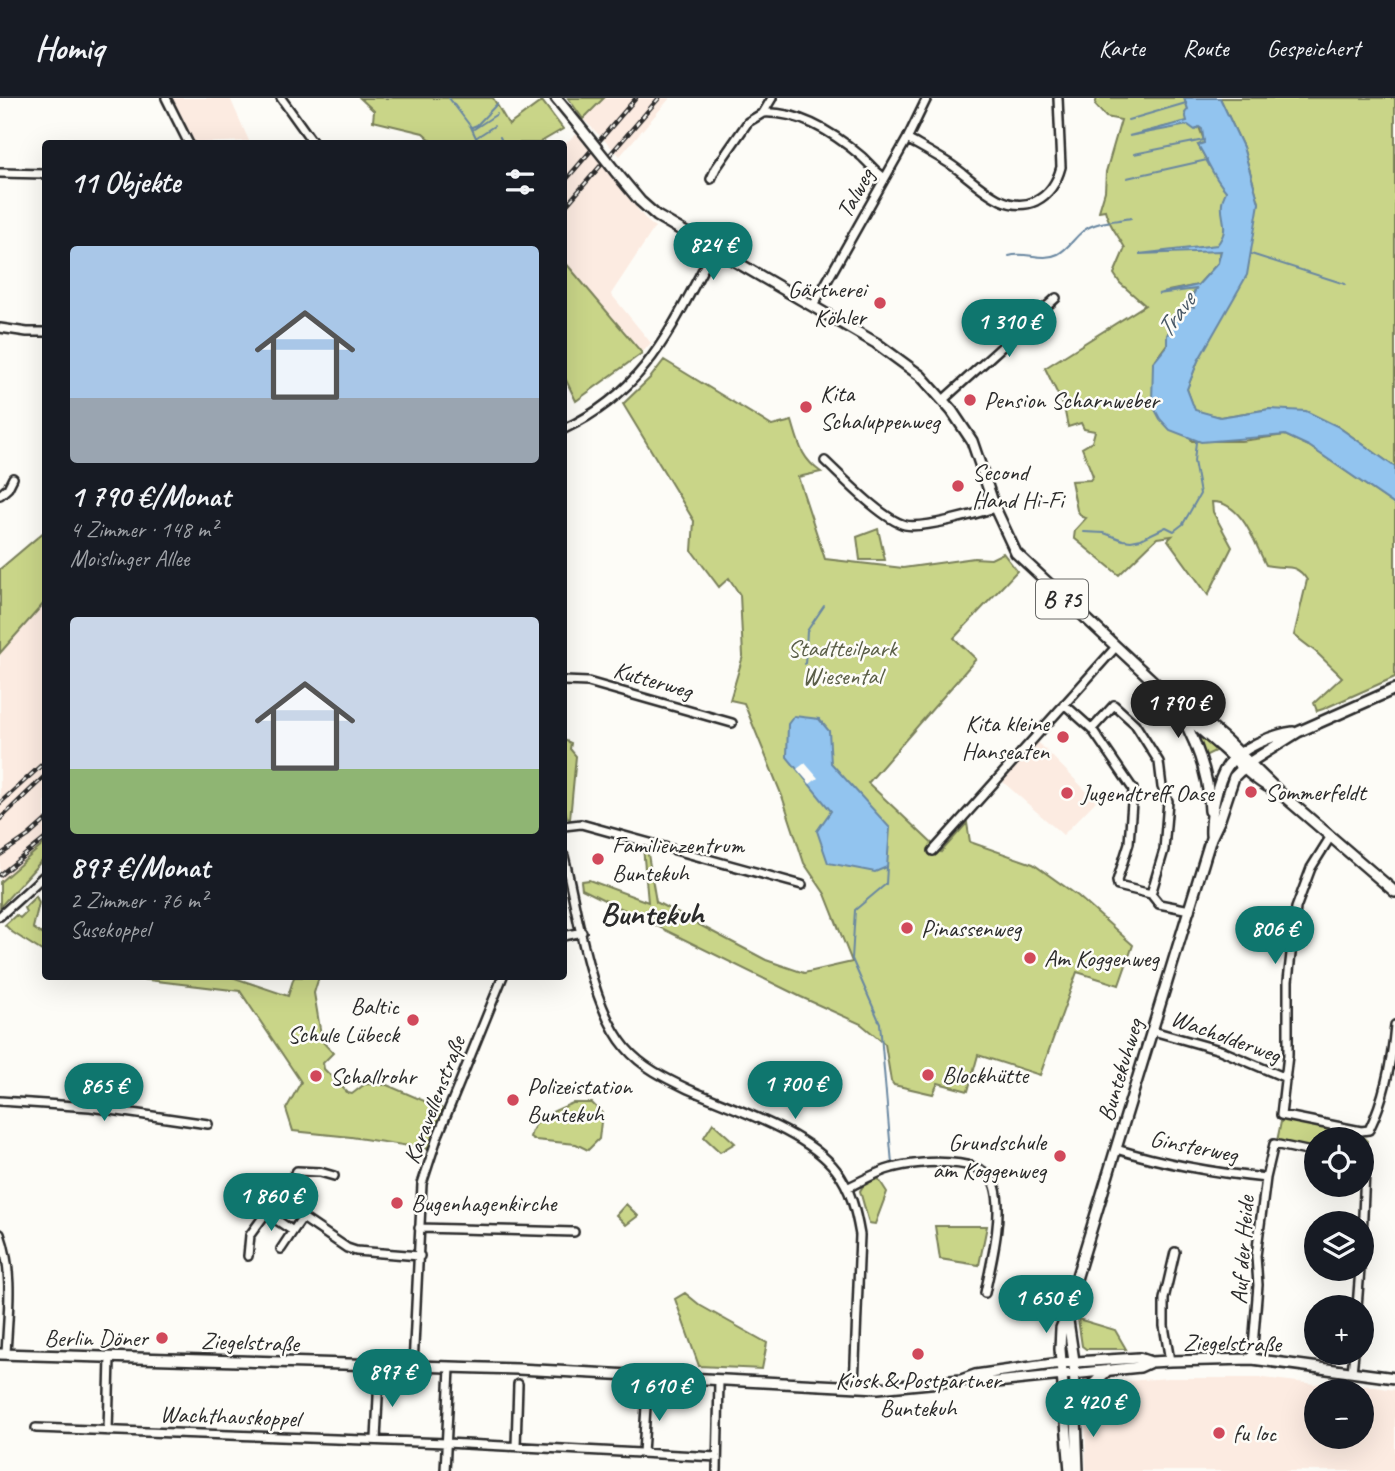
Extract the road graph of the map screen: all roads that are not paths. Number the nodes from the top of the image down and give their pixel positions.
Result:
1 (166, 98) edge
2 (281, 98) edge
3 (556, 98) edge
4 (772, 98) edge
5 (927, 98) edge
6 (1058, 98) edge
7 (763, 113) junction
8 (907, 139) junction
9 (187, 140) edge
10 (311, 140) edge
11 (0, 173) edge
12 (42, 174) edge
13 (885, 178) junction
14 (711, 179) dead end
15 (714, 249) junction
16 (1056, 298) dead end
17 (813, 306) junction
18 (0, 328) edge
19 (42, 331) edge
20 (943, 400) junction
21 (567, 427) edge
22 (825, 461) dead end
23 (13, 478) dead end
24 (0, 495) edge
25 (995, 508) junction
26 (1115, 648) junction
27 (567, 681) edge
28 (1395, 689) edge
29 (1167, 694) junction
30 (1064, 704) junction
31 (1177, 709) junction
32 (732, 723) dead end
33 (1092, 729) junction
34 (1298, 732) junction
35 (1237, 756) junction
36 (1246, 765) junction
37 (1210, 823) junction
38 (567, 826) edge
39 (1331, 836) junction
40 (1212, 838) junction
41 (933, 851) dead end
42 (567, 869) edge
43 (42, 878) edge
44 (802, 885) dead end
45 (1395, 892) edge
46 (1151, 894) junction
47 (1190, 910) junction
48 (0, 916) edge
49 (582, 932) junction
50 (567, 935) edge
51 (501, 980) edge
52 (1395, 1025) edge
53 (1153, 1031) junction
54 (1286, 1078) junction
55 (0, 1101) edge
56 (208, 1124) dead end
57 (1116, 1149) junction
58 (1304, 1150) edge
59 (334, 1176) dead end
60 (1266, 1178) junction
61 (847, 1188) junction
62 (275, 1199) junction
63 (266, 1213) junction
64 (302, 1218) junction
65 (419, 1228) junction
66 (293, 1231) junction
67 (574, 1232) dead end
68 (0, 1234) edge
69 (2, 1248) edge
70 (281, 1249) dead end
71 (1175, 1252) dead end
72 (248, 1256) dead end
73 (420, 1256) junction
74 (985, 1293) dead end
75 (1067, 1314) junction
76 (3, 1354) edge
77 (110, 1358) junction
78 (1252, 1359) junction
79 (1074, 1361) junction
80 (1170, 1361) junction
81 (1151, 1362) junction
82 (1060, 1363) junction
83 (1353, 1365) edge
84 (413, 1366) junction
85 (450, 1368) junction
86 (1108, 1370) junction
87 (1074, 1372) junction
88 (1352, 1372) junction
89 (1061, 1374) junction
90 (379, 1376) dead end
91 (1395, 1378) edge
92 (961, 1380) junction
93 (719, 1381) junction
94 (518, 1384) dead end
95 (854, 1387) junction
96 (647, 1391) dead end
97 (1076, 1408) junction
98 (36, 1428) dead end
99 (108, 1431) junction
100 (376, 1440) junction
101 (446, 1443) junction
102 (516, 1446) junction
103 (643, 1453) junction
104 (717, 1457) junction
105 (445, 1471) edge
106 (717, 1471) edge
107 (1070, 1471) edge
108 (1079, 1471) edge

1 - 9 street
2 - 10 street
3 - 15 main road, B 75, bridge
4 - 7 street
5 - 8 street, Talweg
6 - 8 street
7 - 13 street
7 - 14 street
8 - 13 street, Talweg
11 - 12 street
13 - 17 street, Talweg
15 - 17 main road, B 75
15 - 21 street
16 - 20 street
17 - 20 main road, B 75
18 - 19 street
20 - 25 main road, B 75
22 - 25 street
23 - 24 street
25 - 26 main road, B 75
26 - 29 main road, B 75
26 - 30 street
27 - 32 street, Kutterweg
28 - 34 main road
29 - 31 main road, B 75
29 - 35 main road, B 75
30 - 33 street
30 - 41 street
31 - 35 main road, B 75
31 - 37 main road
33 - 46 street
33 - 46 street
34 - 35 main road
34 - 36 main road
35 - 36 main road, B 75
35 - 37 main road, Buntekuhweg
36 - 39 main road, B 75
36 - 40 main road, Buntekuhweg
37 - 40 main road, Buntekuhweg
38 - 44 street
39 - 45 main road, B 75
39 - 54 street
40 - 47 main road, Buntekuhweg
42 - 49 street
43 - 48 street
46 - 47 street
47 - 53 main road, Buntekuhweg
49 - 50 street
49 - 61 street
51 - 65 street, Karavellenstraße
52 - 54 street
53 - 54 street, Wacholderweg
53 - 57 main road, Buntekuhweg
55 - 56 street
57 - 60 street, Ginsterweg
57 - 75 main road, Buntekuhweg
58 - 60 street, Auf der Heide
59 - 62 street
60 - 78 street, Auf der Heide
61 - 74 street
61 - 95 street
62 - 63 street
62 - 64 street
63 - 66 street
63 - 72 street
64 - 66 street
64 - 73 street
65 - 67 street
65 - 73 street, Karavellenstraße
66 - 70 street
68 - 69 street
69 - 76 street
71 - 80 street
73 - 84 street, Karavellenstraße
75 - 79 main road, Buntekuhweg
75 - 82 main road, Buntekuhweg
76 - 77 main road, Ziegelstraße
77 - 84 main road, Ziegelstraße
77 - 99 street
78 - 80 main road, Ziegelstraße
78 - 88 main road, Ziegelstraße
79 - 81 main road, Ziegelstraße
79 - 82 main road, Ziegelstraße
79 - 87 main road, Buntekuhweg
80 - 81 main road, Ziegelstraße
81 - 86 main road, Ziegelstraße
82 - 89 main road, Buntekuhweg
82 - 92 main road, Ziegelstraße
83 - 88 street
84 - 85 main road, Ziegelstraße
85 - 93 main road, Ziegelstraße
85 - 101 street
86 - 87 main road, Ziegelstraße
86 - 97 main road
87 - 89 main road, Ziegelstraße
87 - 97 main road, Buntekuhweg
88 - 91 main road, Ziegelstraße
89 - 92 main road, Ziegelstraße
89 - 107 main road, Buntekuhweg
90 - 100 street
92 - 95 main road, Ziegelstraße
93 - 95 main road, Ziegelstraße
93 - 104 street
94 - 102 street
96 - 103 street
97 - 108 main road, Buntekuhweg
98 - 99 street, Wachthauskoppel
99 - 100 street, Wachthauskoppel
100 - 101 street, Wachthauskoppel
101 - 102 street, Wachthauskoppel
101 - 105 street
102 - 103 street, Wachthauskoppel
103 - 104 street, Wachthauskoppel
104 - 106 street

